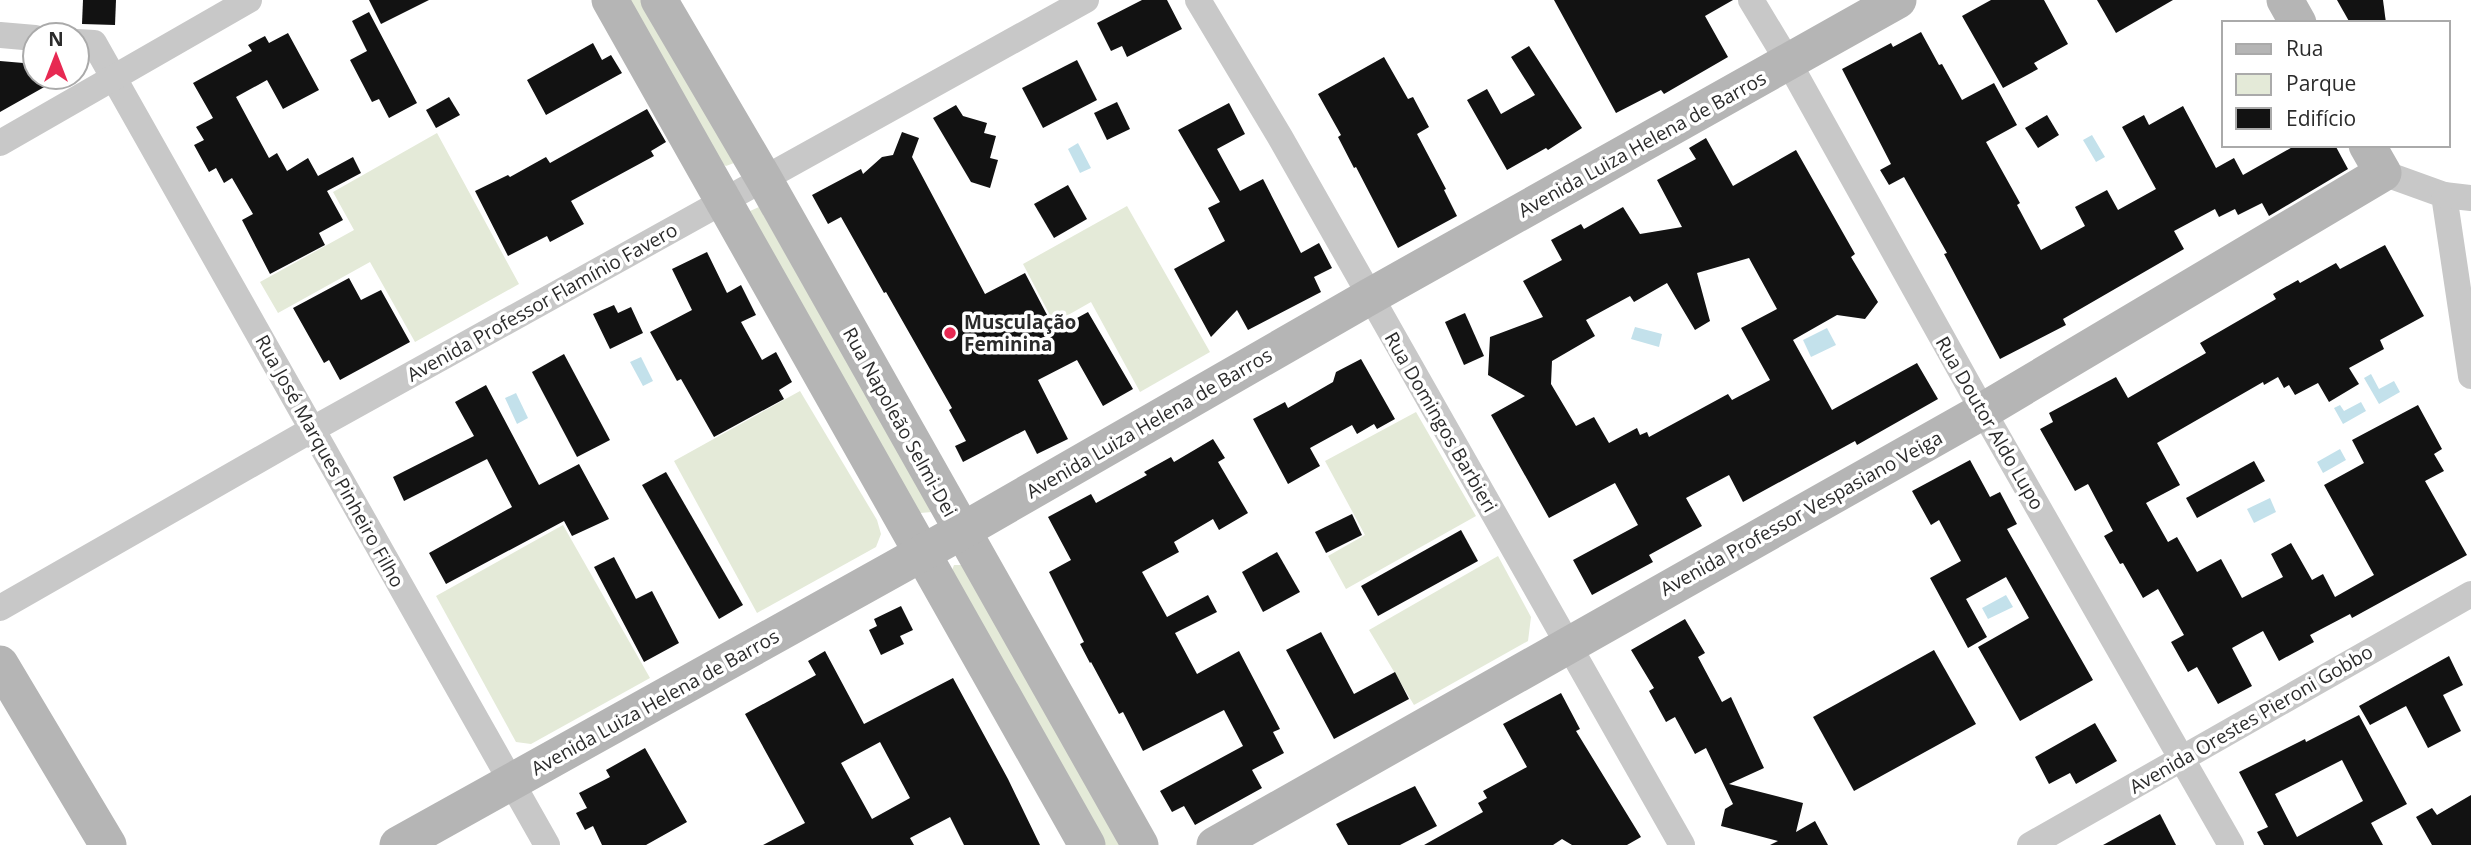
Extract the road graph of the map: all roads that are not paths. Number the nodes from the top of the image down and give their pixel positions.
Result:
1 (249, 0) edge
2 (610, 0) edge
3 (659, 0) edge
4 (1086, 0) edge
5 (1198, 0) edge
6 (1751, 0) edge
7 (1898, 0) edge
8 (2285, 0) edge
9 (2297, 21) edge
10 (0, 35) edge
11 (21, 37) edge
12 (91, 43) edge
13 (1789, 63) junction
14 (113, 78) junction
15 (0, 143) edge
16 (2375, 159) edge
17 (764, 179) junction
18 (2444, 195) junction
19 (2471, 198) edge
20 (724, 200) junction
21 (1369, 297) junction
22 (2471, 376) edge
23 (1983, 411) junction
24 (313, 429) junction
25 (961, 531) junction
26 (923, 552) junction
27 (2471, 594) edge
28 (0, 608) edge
29 (1569, 644) junction
30 (0, 664) edge
31 (2183, 758) junction
32 (510, 782) junction
33 (107, 845) edge
34 (398, 845) edge
35 (547, 845) edge
36 (1087, 845) edge
37 (1140, 845) edge
38 (1215, 845) edge
39 (1682, 845) edge
40 (2031, 845) edge
41 (2231, 845) edge

1 - 14 street
2 - 20 street
3 - 17 street, Rua Napoleão Selmi-Dei
4 - 17 street, Avenida Professor Flamínio Favero
5 - 21 street, Rua Domingos Barbieri
6 - 13 street, Rua Doutor Aldo Lupo
7 - 13 street, Avenida Luiza Helena de Barros
8 - 9 street
10 - 11 street
12 - 14 street, Rua José Marques Pinheiro Filho
13 - 21 street, Avenida Luiza Helena de Barros
13 - 23 street, Rua Doutor Aldo Lupo
14 - 15 street
14 - 24 street, Rua José Marques Pinheiro Filho
16 - 18 street
16 - 23 street, Avenida Professor Vespasiano Veiga
17 - 20 street, Avenida Professor Flamínio Favero
17 - 25 street, Rua Napoleão Selmi-Dei
18 - 19 street
18 - 22 street
20 - 24 street, Avenida Professor Flamínio Favero
20 - 26 street
21 - 25 street, Avenida Luiza Helena de Barros
21 - 29 street, Rua Domingos Barbieri
23 - 29 street, Avenida Professor Vespasiano Veiga
23 - 31 street, Rua Doutor Aldo Lupo
24 - 28 street, Avenida Professor Flamínio Favero
24 - 32 street, Rua José Marques Pinheiro Filho
25 - 26 street, Avenida Luiza Helena de Barros
25 - 37 street, Rua Napoleão Selmi-Dei
26 - 32 street, Avenida Luiza Helena de Barros
26 - 36 street
27 - 31 street, Avenida Orestes Pieroni Gobbo
29 - 38 street, Avenida Professor Vespasiano Veiga
29 - 39 street, Rua Domingos Barbieri
30 - 33 street
31 - 40 street, Avenida Orestes Pieroni Gobbo
31 - 41 street, Rua Doutor Aldo Lupo
32 - 34 street, Avenida Luiza Helena de Barros
32 - 35 street, Rua José Marques Pinheiro Filho

